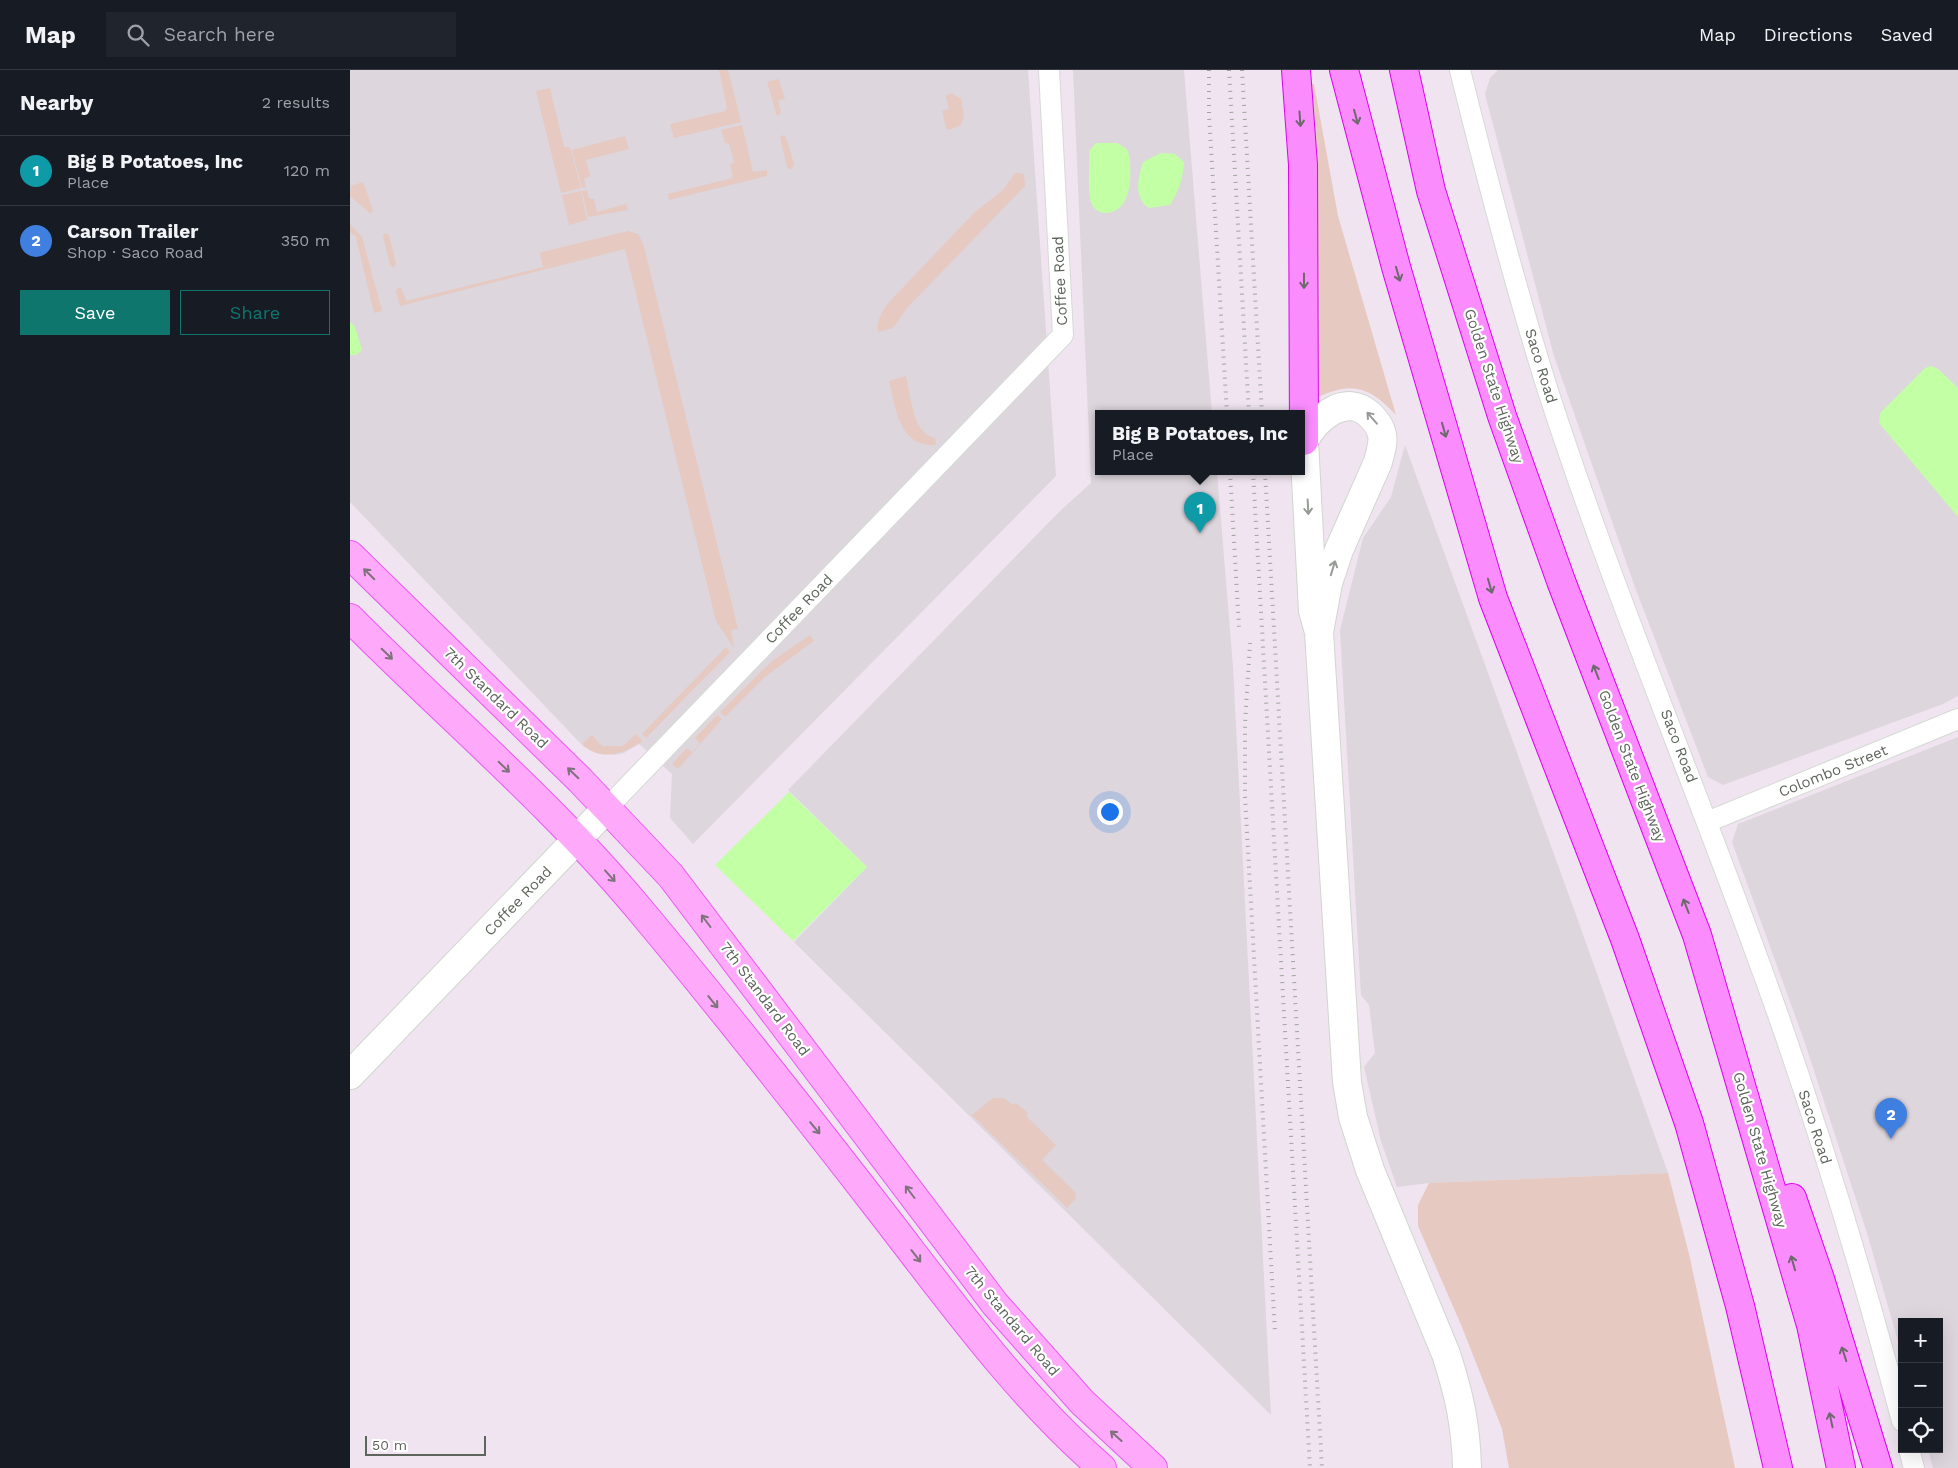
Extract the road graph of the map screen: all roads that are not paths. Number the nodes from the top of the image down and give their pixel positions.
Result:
1 (1049, 70) edge
2 (1296, 70) edge
3 (1344, 70) edge
4 (1404, 70) edge
5 (1460, 70) edge
6 (1304, 410) edge
7 (1305, 439) edge
8 (1305, 460) edge
9 (350, 555) edge
10 (350, 618) edge
11 (1319, 632) junction
12 (1958, 719) edge
13 (608, 808) junction
14 (1707, 822) junction
15 (578, 840) junction
16 (1697, 935) junction
17 (350, 1075) edge
18 (1898, 1408) edge
19 (1910, 1453) edge
20 (1102, 1468) edge
21 (1153, 1468) edge
22 (1467, 1468) edge
23 (1778, 1468) edge
24 (1841, 1468) edge
25 (1878, 1468) edge
26 (1914, 1468) edge

1 - 13 street, Coffee Road
2 -> 6 highway
3 -> 23 highway
16 -> 4 highway, Golden State Highway
5 - 14 street, Saco Road
11 -> 7 main road
8 -> 11 main road
13 -> 9 main road, 7th Standard Road
10 -> 15 main road
11 - 22 main road
12 - 14 street, Colombo Street
13 - 15 main road, Coffee Road
21 -> 13 main road, 7th Standard Road
14 - 18 street, Saco Road
15 - 17 main road, Coffee Road
15 -> 20 main road
24 -> 16 highway, Golden State Highway
25 -> 16 highway
19 - 26 street

